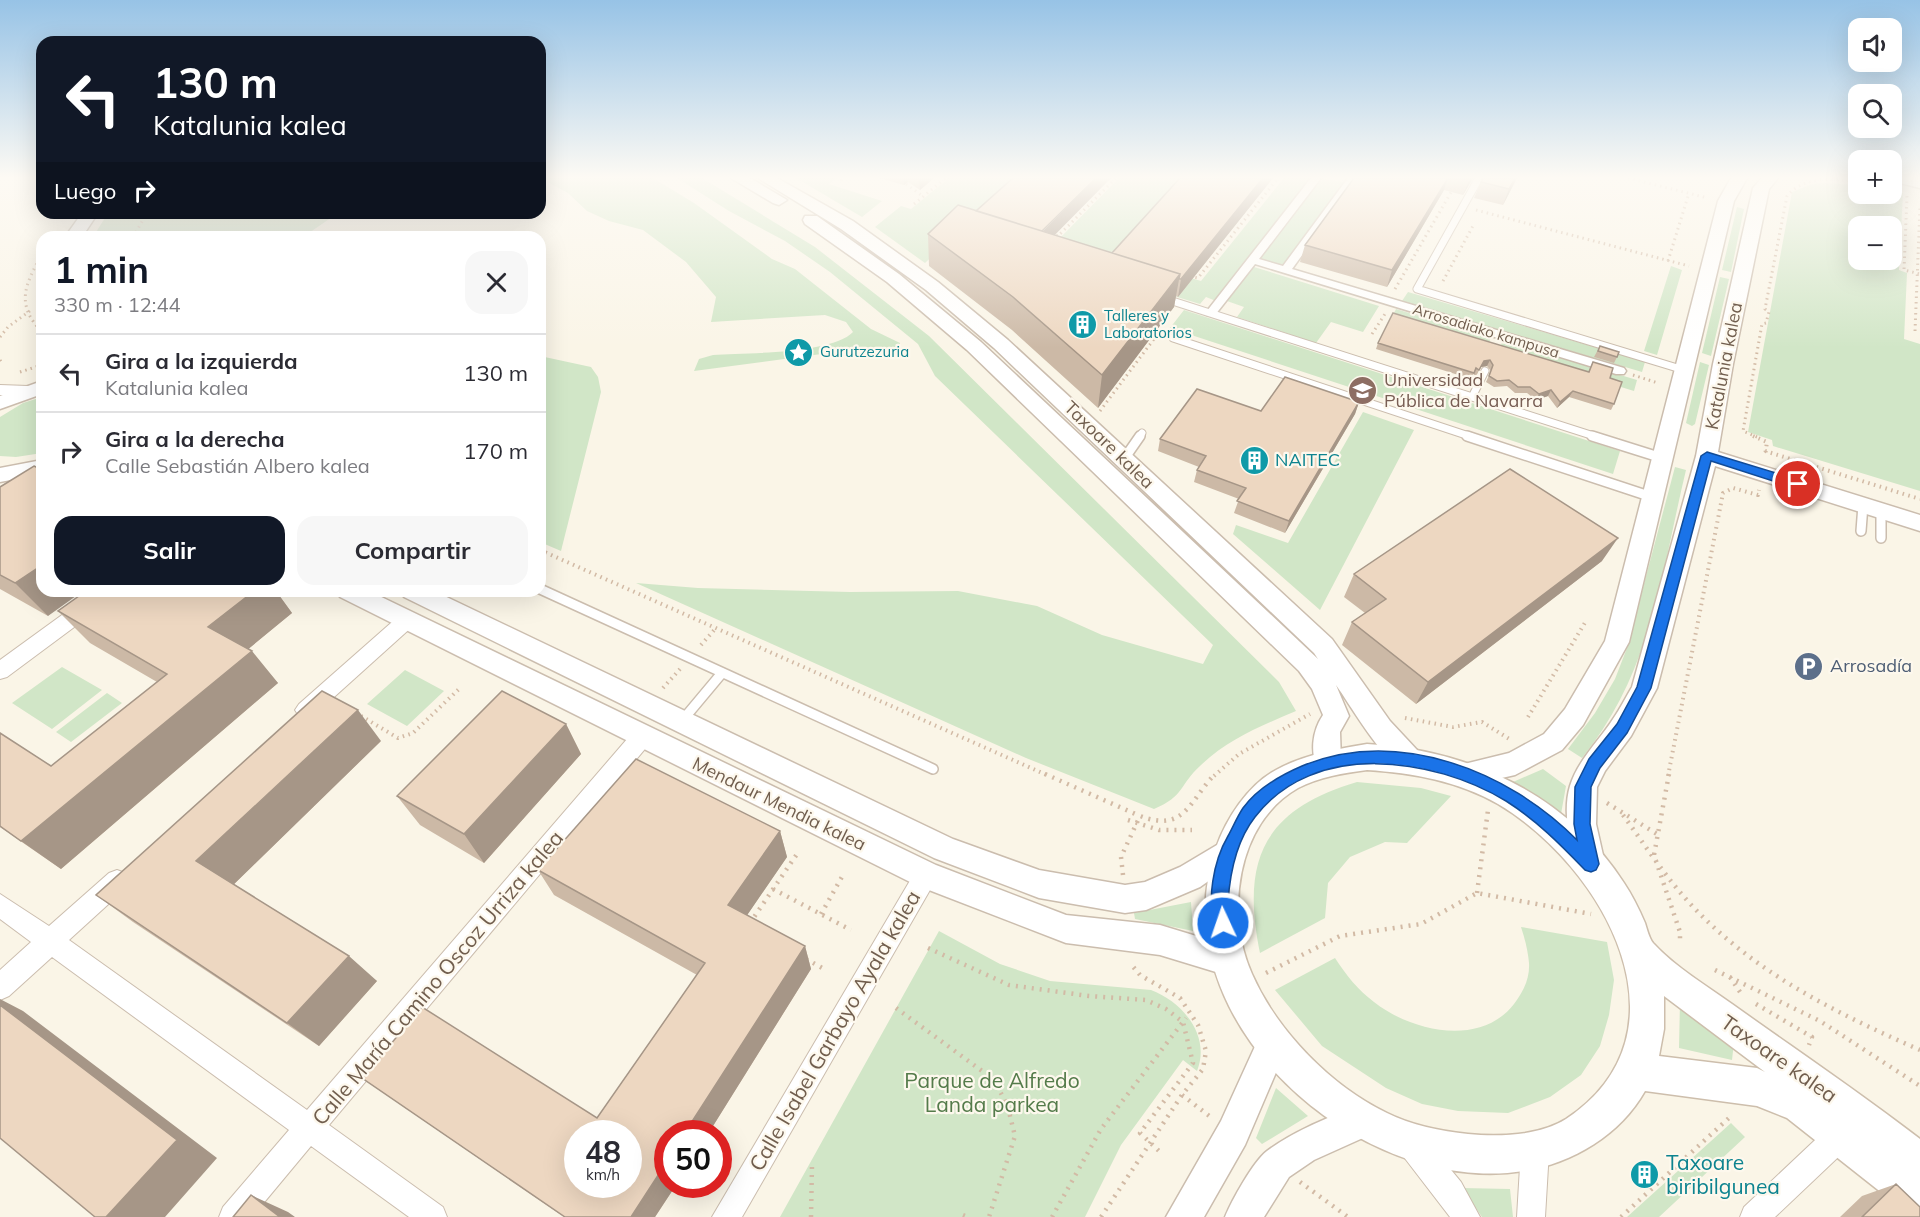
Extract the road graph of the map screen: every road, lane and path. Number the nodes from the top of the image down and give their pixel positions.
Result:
1 (833, 235) edge
2 (861, 235) edge
3 (1233, 235) edge
4 (1272, 235) edge
5 (1311, 235) edge
6 (1427, 235) edge
7 (1448, 235) edge
8 (1468, 235) edge
9 (1568, 235) edge
10 (1676, 235) edge
11 (1718, 235) edge
12 (1751, 235) edge
13 (1779, 235) edge
14 (1906, 235) edge
15 (1919, 235) edge
16 (1252, 260) junction
17 (1668, 261) junction
18 (1684, 265) dead end
19 (1320, 267) edge
20 (36, 268) edge
21 (1285, 271) junction
22 (1918, 273) edge
23 (1188, 275) edge
24 (1312, 279) junction
25 (1360, 279) edge
26 (1440, 288) dead end
27 (1352, 291) junction
28 (1149, 294) edge
29 (1389, 302) junction
30 (31, 310) dead end
31 (26, 313) junction
32 (1211, 313) junction
33 (36, 325) edge
34 (1915, 332) dead end
35 (1159, 333) edge
36 (1372, 334) dead end
37 (0, 337) edge
38 (1173, 338) dead end
39 (1684, 370) junction
40 (1485, 371) edge
41 (1620, 371) dead end
42 (1639, 377) dead end
43 (1659, 383) dead end
44 (35, 389) edge
45 (0, 390) edge
46 (1472, 397) junction
47 (0, 403) edge
48 (1098, 414) dead end
49 (1142, 433) dead end
50 (1765, 451) junction
51 (1707, 456) junction
52 (1662, 458) junction
53 (1124, 459) junction
54 (1764, 461) dead end
55 (36, 468) edge
56 (0, 475) edge
57 (1761, 480) dead end
58 (1652, 497) junction
59 (1920, 499) edge
60 (1872, 508) junction
61 (1920, 523) edge
62 (1861, 531) dead end
63 (1881, 538) dead end
64 (546, 553) edge
65 (546, 593) edge
66 (101, 597) edge
67 (360, 597) edge
68 (432, 597) edge
69 (406, 620) junction
70 (1586, 621) dead end
71 (0, 671) edge
72 (722, 673) junction
73 (459, 689) dead end
74 (1372, 715) junction
75 (359, 716) dead end
76 (1528, 717) dead end
77 (293, 722) edge
78 (681, 722) junction
79 (642, 737) junction
80 (1533, 755) junction
81 (1409, 759) junction
82 (1328, 762) junction
83 (933, 769) dead end
84 (1466, 774) junction
85 (1583, 787) junction
86 (1488, 810) dead end
87 (1622, 813) junction
88 (1140, 816) dead end
89 (1128, 820) dead end
90 (1192, 830) dead end
91 (1656, 834) junction
92 (1227, 852) junction
93 (796, 854) dead end
94 (1654, 855) junction
95 (1591, 864) junction
96 (129, 870) edge
97 (843, 874) dead end
98 (926, 875) junction
99 (773, 889) junction
100 (1477, 893) junction
101 (0, 905) edge
102 (821, 914) junction
103 (1594, 915) dead end
104 (747, 928) edge
105 (851, 930) dead end
106 (51, 941) junction
107 (1680, 943) dead end
108 (928, 948) dead end
109 (796, 954) edge
110 (1640, 954) junction
111 (1229, 961) junction
112 (826, 970) dead end
113 (1715, 970) dead end
114 (1266, 973) dead end
115 (1729, 976) junction
116 (0, 987) edge
117 (896, 1008) dead end
118 (1185, 1020) junction
119 (1812, 1037) dead end
120 (1273, 1042) junction
121 (1920, 1050) edge
122 (1636, 1071) junction
123 (1920, 1086) edge
124 (1182, 1095) dead end
125 (1733, 1104) dead end
126 (1362, 1121) junction
127 (1217, 1122) dead end
128 (310, 1129) junction
129 (1841, 1135) junction
130 (1409, 1140) junction
131 (1535, 1150) junction
132 (1159, 1151) dead end
133 (1920, 1163) edge
134 (812, 1165) dead end
135 (1291, 1175) dead end
136 (1920, 1198) edge
137 (233, 1217) edge
138 (433, 1217) edge
139 (726, 1217) edge
140 (811, 1217) edge
141 (989, 1217) edge
142 (1052, 1217) edge
143 (1184, 1217) edge
144 (1243, 1217) edge
145 (1348, 1217) edge
146 (1466, 1217) edge
147 (1531, 1217) edge
148 (1621, 1217) edge
149 (1754, 1217) edge

1 - 82 street, Taxoare kalea
2 - 53 street, Taxoare kalea
3 - 23 path
4 - 16 street
5 - 21 street
6 - 29 path
7 - 39 lane
8 - 26 path
9 - 17 path
10 - 17 path
11 - 39 street, Katalunia kalea
12 - 51 street, Katalunia kalea
13 - 50 path, Katalunia kalea
14 - 22 path
15 - 22 path
16 - 21 street, Arrosadiako kampusa
16 - 32 street
17 - 18 path
19 - 24 street
20 - 31 path
21 - 24 street, Arrosadiako kampusa
22 - 34 path
24 - 27 street, Arrosadiako kampusa
25 - 27 street
27 - 29 street, Arrosadiako kampusa
28 - 32 lane
29 - 36 path
29 - 41 street, Arrosadiako kampusa
30 - 31 path
31 - 33 path
31 - 37 path
32 - 46 lane
35 - 48 path
38 - 58 lane
39 - 52 street, Katalunia kalea
40 - 46 lane
42 - 43 path
44 - 45 street
44 - 47 street
46 - 52 lane
49 - 53 lane
50 - 54 path
50 - 59 path
51 - 60 street
51 - 85 street, Katalunia kalea
52 - 58 street, Katalunia kalea
53 - 74 street, Taxoare kalea
55 - 56 street
57 - 91 path
58 - 80 street, Katalunia kalea
60 - 61 street
60 - 62 lane
60 - 63 lane
64 - 88 path
65 - 72 lane
66 - 71 street
67 - 69 street, Mendaur Mendia kalea
68 - 78 street, Mendaur Mendia kalea
69 - 77 street
69 - 79 street, Mendaur Mendia kalea
70 - 76 path
72 - 78 lane
72 - 83 lane
73 - 75 path
74 - 80 path
74 - 81 street, Taxoare kalea
78 - 92 street, Mendaur Mendia kalea
79 - 98 street, Mendaur Mendia kalea
79 - 128 street, Calle María Camino Oscoz Urriza kalea
80 - 84 street, Katalunia kalea
81 - 82 main road
81 - 84 main road
82 - 92 main road
84 - 95 main road
85 - 87 path
85 - 95 street, Katalunia kalea
86 - 100 path
87 - 91 path
87 - 94 path
89 - 90 path
91 - 94 path
92 - 111 main road
93 - 99 path
94 - 107 path
94 - 121 path
95 - 110 main road
96 - 106 street
97 - 102 path
98 - 111 street, Mendaur Mendia kalea
98 - 139 street, Calle Isabel Garbayo Ayala kalea
99 - 102 path
99 - 104 path
100 - 103 path
100 - 114 path
101 - 106 street
102 - 105 path
106 - 116 street
106 - 128 street
108 - 118 path
109 - 112 path
110 - 122 main road
110 - 133 main road, Taxoare kalea
111 - 120 main road
113 - 115 path
115 - 119 path
115 - 123 path
117 - 141 path
118 - 132 path
118 - 142 path
120 - 126 main road
120 - 143 street
122 - 129 main road, Taxoare kalea
122 - 131 main road
124 - 127 path
125 - 148 path
126 - 130 main road
126 - 144 street
128 - 137 street, Calle María Camino Oscoz Urriza kalea
128 - 138 street
129 - 136 main road, Taxoare kalea
129 - 149 street
130 - 131 main road
130 - 146 street
131 - 147 street
134 - 140 path
135 - 145 path

